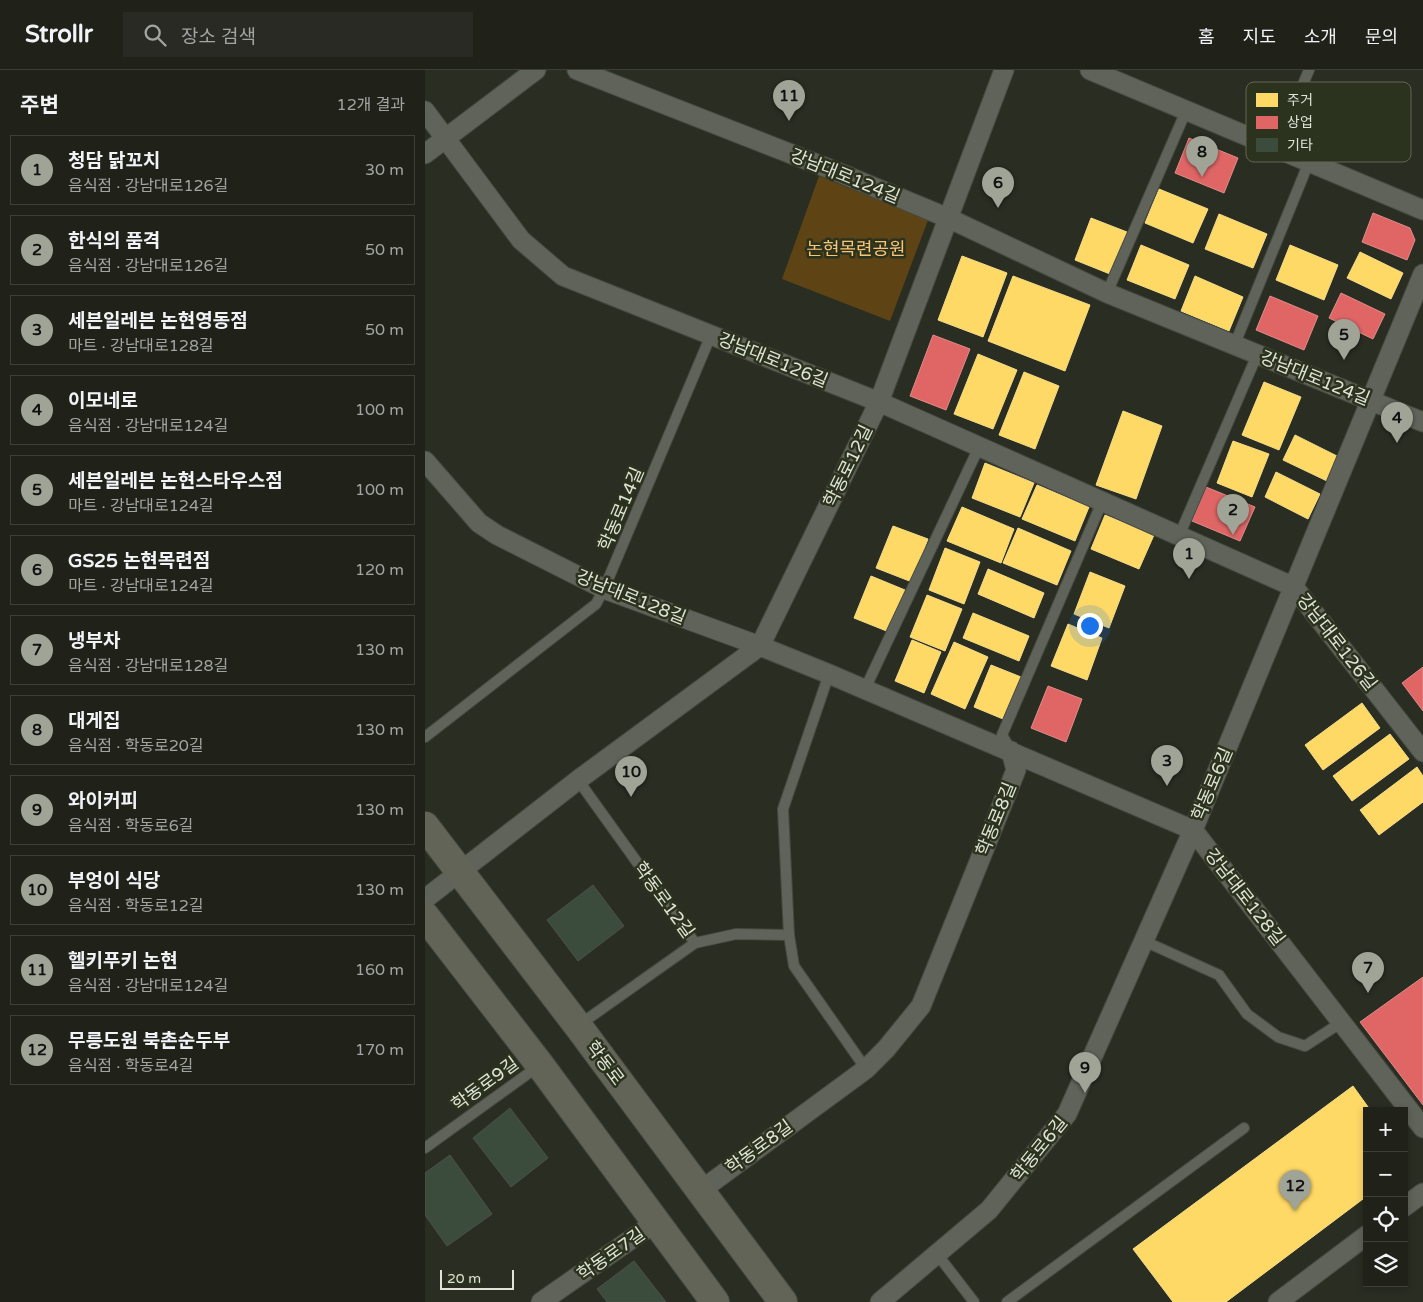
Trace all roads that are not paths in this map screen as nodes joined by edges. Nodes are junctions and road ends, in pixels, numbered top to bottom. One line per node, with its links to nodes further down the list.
1 (536, 70): 10 (street)
2 (577, 70): 14 (street, 강남대로124길)
3 (1004, 70): 14 (street, 학동로12길)
4 (1090, 70): 7 (street)
5 (1309, 70): 6 (lane)
6 (1304, 82)
7 (1186, 110): 9 (street); 16 (lane)
8 (425, 111): 10 (street, 강남대로126길)
9 (1246, 135)
10 (445, 138): 11 (street); 17 (street, 강남대로126길)
11 (425, 154)
12 (1309, 162): 13 (street); 18 (lane)
13 (1423, 210)
14 (948, 218): 16 (street, 강남대로124길); 21 (street, 학동로12길)
15 (1423, 274): 20 (street, 학동로6길)
16 (1107, 293): 18 (street, 강남대로124길)
17 (711, 336): 21 (street, 강남대로126길); 28 (lane, 학동로14길)
18 (1234, 346): 19 (street, 강남대로124길)
19 (1257, 355): 20 (street, 강남대로124길); 26 (lane)
20 (1371, 400): 22 (street, 강남대로124길); 27 (street, 학동로6길)
21 (879, 402): 23 (street, 강남대로126길); 29 (street, 학동로12길)
22 (1423, 422)
23 (979, 447): 25 (street, 강남대로126길); 31 (lane)
24 (425, 461): 28 (street, 강남대로128길)
25 (1102, 502): 26 (street, 강남대로126길); 34 (lane, 학동로8길)
26 (1179, 536): 27 (street, 강남대로126길)
27 (1294, 587): 33 (street, 강남대로126길); 37 (street, 학동로6길)
28 (604, 589): 29 (street, 강남대로128길); 32 (lane, 학동로14길)
29 (760, 646): 30 (street, 강남대로128길); 35 (street, 학동로12길)
30 (829, 674): 31 (street, 강남대로128길); 41 (lane)
31 (865, 689): 34 (street, 강남대로128길)
32 (425, 737)
33 (1422, 749)
34 (1011, 751): 37 (street, 강남대로128길); 47 (street, 학동로8길)
35 (578, 780): 38 (street, 학동로12길); 43 (lane, 학동로12길)
36 (425, 826): 38 (main road, 학동로)
37 (1193, 830): 42 (street, 학동로6길); 44 (street, 강남대로128길)
38 (459, 872): 39 (street, 학동로12길); 45 (main road, 학동로)
39 (425, 899)
40 (425, 916): 46 (main road)
41 (789, 935): 43 (lane, 학동로12길); 47 (lane)
42 (1144, 940): 44 (lane); 56 (street, 학동로6길)
43 (695, 943): 45 (lane)
44 (1342, 1022): 49 (street, 강남대로128길)
45 (578, 1026): 51 (main road, 학동로)
46 (540, 1065): 50 (lane, 학동로9길); 54 (main road)
47 (867, 1068): 51 (street, 학동로8길)
48 (1244, 1128): 62 (lane)
49 (1423, 1128)
50 (425, 1148)
51 (700, 1191): 59 (main road, 학동로)
52 (1423, 1193): 53 (street)
53 (1408, 1204)
54 (656, 1222): 57 (street, 학동로7길); 58 (main road)
55 (1363, 1238): 63 (street)
56 (937, 1254): 60 (street, 학동로6길); 61 (lane)
57 (541, 1302)
58 (715, 1302)
59 (783, 1302)
60 (880, 1302)
61 (975, 1302)
62 (1007, 1302)
63 (1278, 1302)

